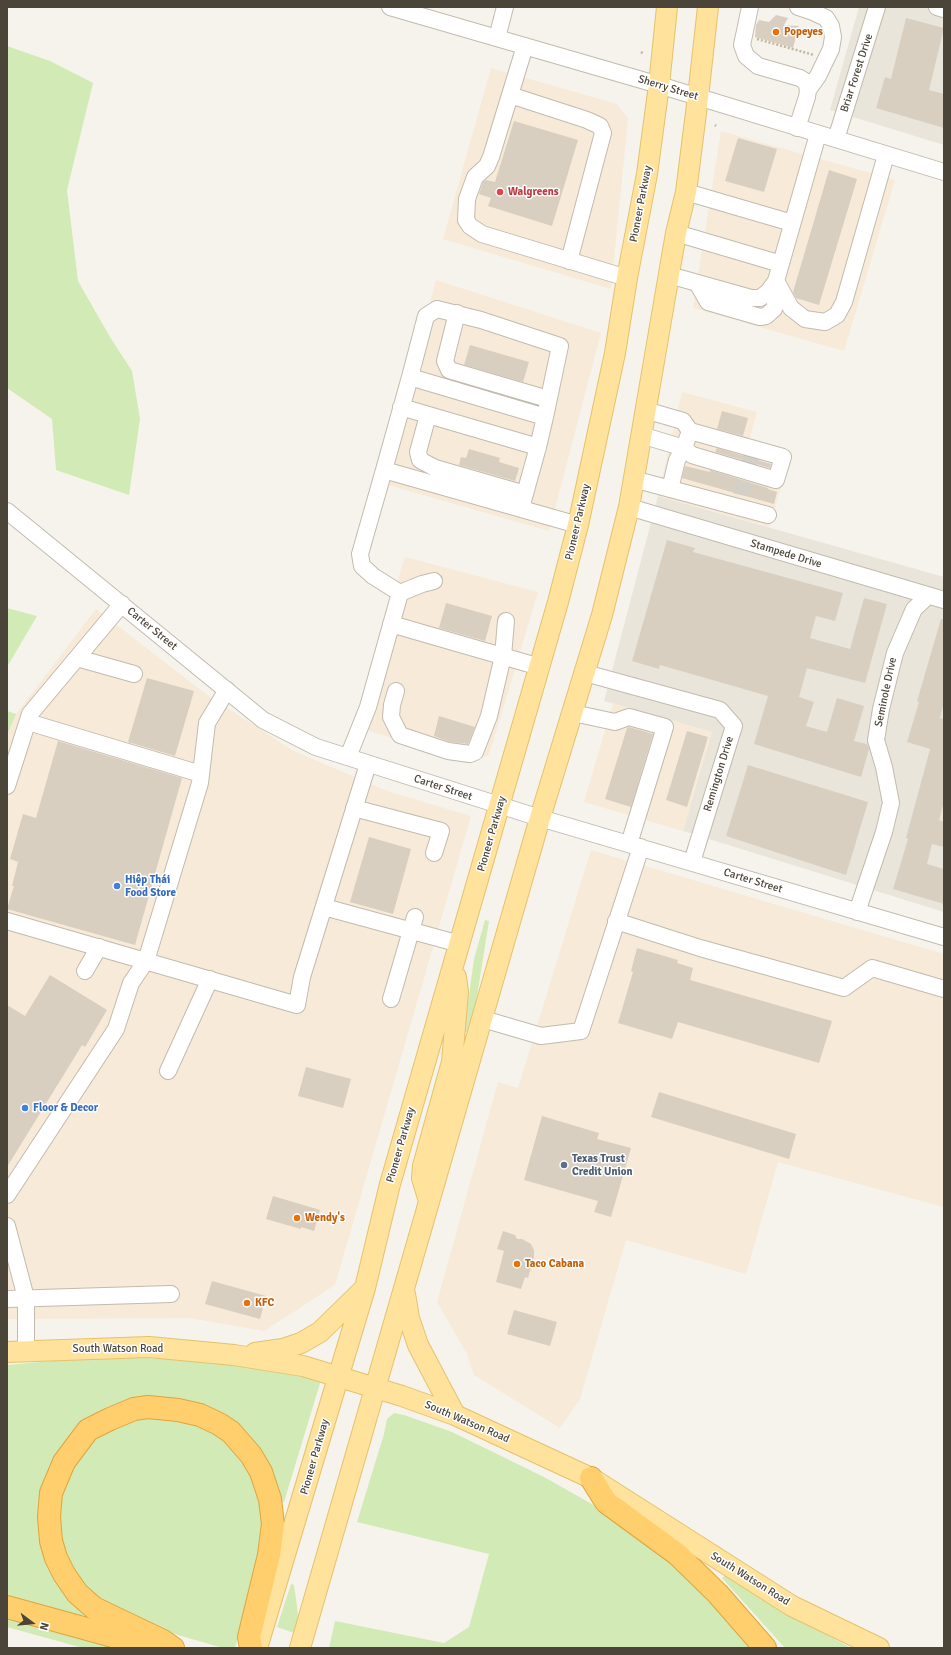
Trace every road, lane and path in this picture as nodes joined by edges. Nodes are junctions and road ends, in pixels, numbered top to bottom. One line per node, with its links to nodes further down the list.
1 (390, 7): 11 (street, Sherry Street)
2 (505, 7): 11 (street)
3 (667, 7): 14 (main road, Pioneer Parkway)
4 (708, 7): 17 (main road)
5 (750, 7): 15 (street)
6 (798, 7): 15 (street)
7 (878, 7): 20 (street, Briar Forest Drive)
8 (937, 7): 9 (street)
9 (944, 9)
10 (751, 37): 13 (path)
11 (497, 38): 12 (street, Sherry Street)
12 (525, 46): 14 (street, Sherry Street); 16 (street)
13 (815, 56)
14 (659, 86): 17 (street, Sherry Street); 29 (main road, Pioneer Parkway)
15 (808, 90): 18 (street)
16 (510, 95): 26 (street); 26 (street)
17 (698, 98): 18 (street, Sherry Street); 23 (main road)
18 (797, 128): 19 (street, Sherry Street)
19 (818, 134): 20 (street, Sherry Street); 24 (street)
20 (836, 139): 21 (street, Sherry Street)
21 (886, 155): 22 (street, Sherry Street); 30 (street)
22 (944, 172)
23 (686, 192): 24 (street); 25 (main road)
24 (792, 223): 27 (street)
25 (676, 233): 27 (street); 28 (main road)
26 (569, 261): 29 (street)
27 (781, 264): 30 (street)
28 (669, 275): 30 (street); 35 (main road)
29 (627, 278): 52 (main road, Pioneer Parkway)
30 (776, 280)
31 (457, 313): 32 (street); 33 (street); 33 (street)
32 (410, 377): 34 (street); 37 (street)
33 (548, 399): 37 (street)
34 (400, 408): 36 (street); 44 (street)
35 (645, 410): 38 (street); 39 (main road)
36 (428, 415): 41 (street); 48 (street)
37 (545, 416): 41 (street)
38 (690, 431): 40 (street); 42 (street)
39 (641, 435): 42 (street); 46 (main road)
40 (714, 437): 43 (street); 45 (street)
41 (538, 447): 48 (street)
42 (684, 448): 43 (street); 47 (street)
43 (708, 460): 45 (street)
44 (384, 470): 48 (street); 54 (street)
45 (747, 474): 47 (street); 51 (street)
46 (633, 479): 47 (street); 49 (main road)
47 (670, 489)
48 (523, 501): 52 (street)
49 (629, 506): 55 (street, Stampede Drive); 63 (main road)
50 (7, 511): 57 (street, Carter Street)
51 (768, 516)
52 (578, 525): 62 (main road, Pioneer Parkway)
53 (434, 581): 54 (street)
54 (400, 593): 59 (street)
55 (928, 596): 56 (street, Stampede Drive); 80 (street, Seminole Drive)
56 (944, 600)
57 (122, 604): 61 (street); 65 (street, Carter Street)
58 (506, 621): 60 (street)
59 (391, 624): 60 (street); 69 (street)
60 (503, 656): 62 (street); 66 (street)
61 (77, 658): 64 (street); 68 (street)
62 (540, 666): 73 (main road, Pioneer Parkway)
63 (585, 672): 67 (main road); 78 (street, Remington Drive)
64 (134, 674)
65 (227, 690): 69 (street, Carter Street); 71 (street)
66 (396, 691)
67 (573, 713): 75 (main road); 76 (street)
68 (28, 722): 71 (street); 72 (street)
69 (348, 757): 70 (street, Carter Street)
70 (368, 764): 73 (street, Carter Street); 74 (street)
71 (201, 774): 87 (street)
72 (7, 786)
73 (500, 806): 75 (street, Carter Street); 85 (main road, Pioneer Parkway)
74 (354, 808): 77 (street); 79 (street)
75 (540, 818): 76 (street, Carter Street); 93 (main road)
76 (635, 846): 78 (street, Carter Street); 82 (street)
77 (434, 853)
78 (692, 862): 80 (street, Carter Street)
79 (324, 906): 83 (street); 90 (street)
80 (857, 912): 84 (street, Carter Street)
81 (7, 921): 86 (street)
82 (616, 921): 91 (street); 93 (street)
83 (413, 924): 85 (street); 92 (street)
84 (944, 936)
85 (460, 944): 88 (main road, Pioneer Parkway)
86 (100, 947): 87 (street); 89 (street)
87 (146, 961): 90 (street); 95 (street)
88 (453, 970): 96 (main road); 98 (main road, Pioneer Parkway)
89 (85, 971)
90 (210, 979): 94 (street)
91 (944, 989)
92 (391, 999)
93 (483, 1019): 96 (main road)
94 (168, 1070)
95 (7, 1195)
96 (429, 1201): 99 (main road)
97 (7, 1226): 101 (street)
98 (365, 1288): 104 (main road); 105 (main road, Pioneer Parkway)
99 (404, 1290): 106 (main road); 107 (main road)
100 (171, 1294): 101 (street)
101 (26, 1298): 102 (street); 103 (street)
102 (7, 1299)
103 (17, 1351): 104 (main road, South Watson Road)
104 (234, 1355): 105 (main road, South Watson Road)
105 (339, 1376): 106 (main road, South Watson Road); 110 (main road, Pioneer Parkway)
106 (376, 1387): 107 (main road, South Watson Road); 113 (main road)
107 (455, 1415): 108 (main road, South Watson Road)
108 (590, 1478): 114 (highway); 115 (main road, South Watson Road)
109 (7, 1607): 111 (highway)
110 (256, 1643): 112 (highway)
111 (158, 1648)
112 (173, 1648)
113 (300, 1648)
114 (765, 1648)
115 (880, 1648)

